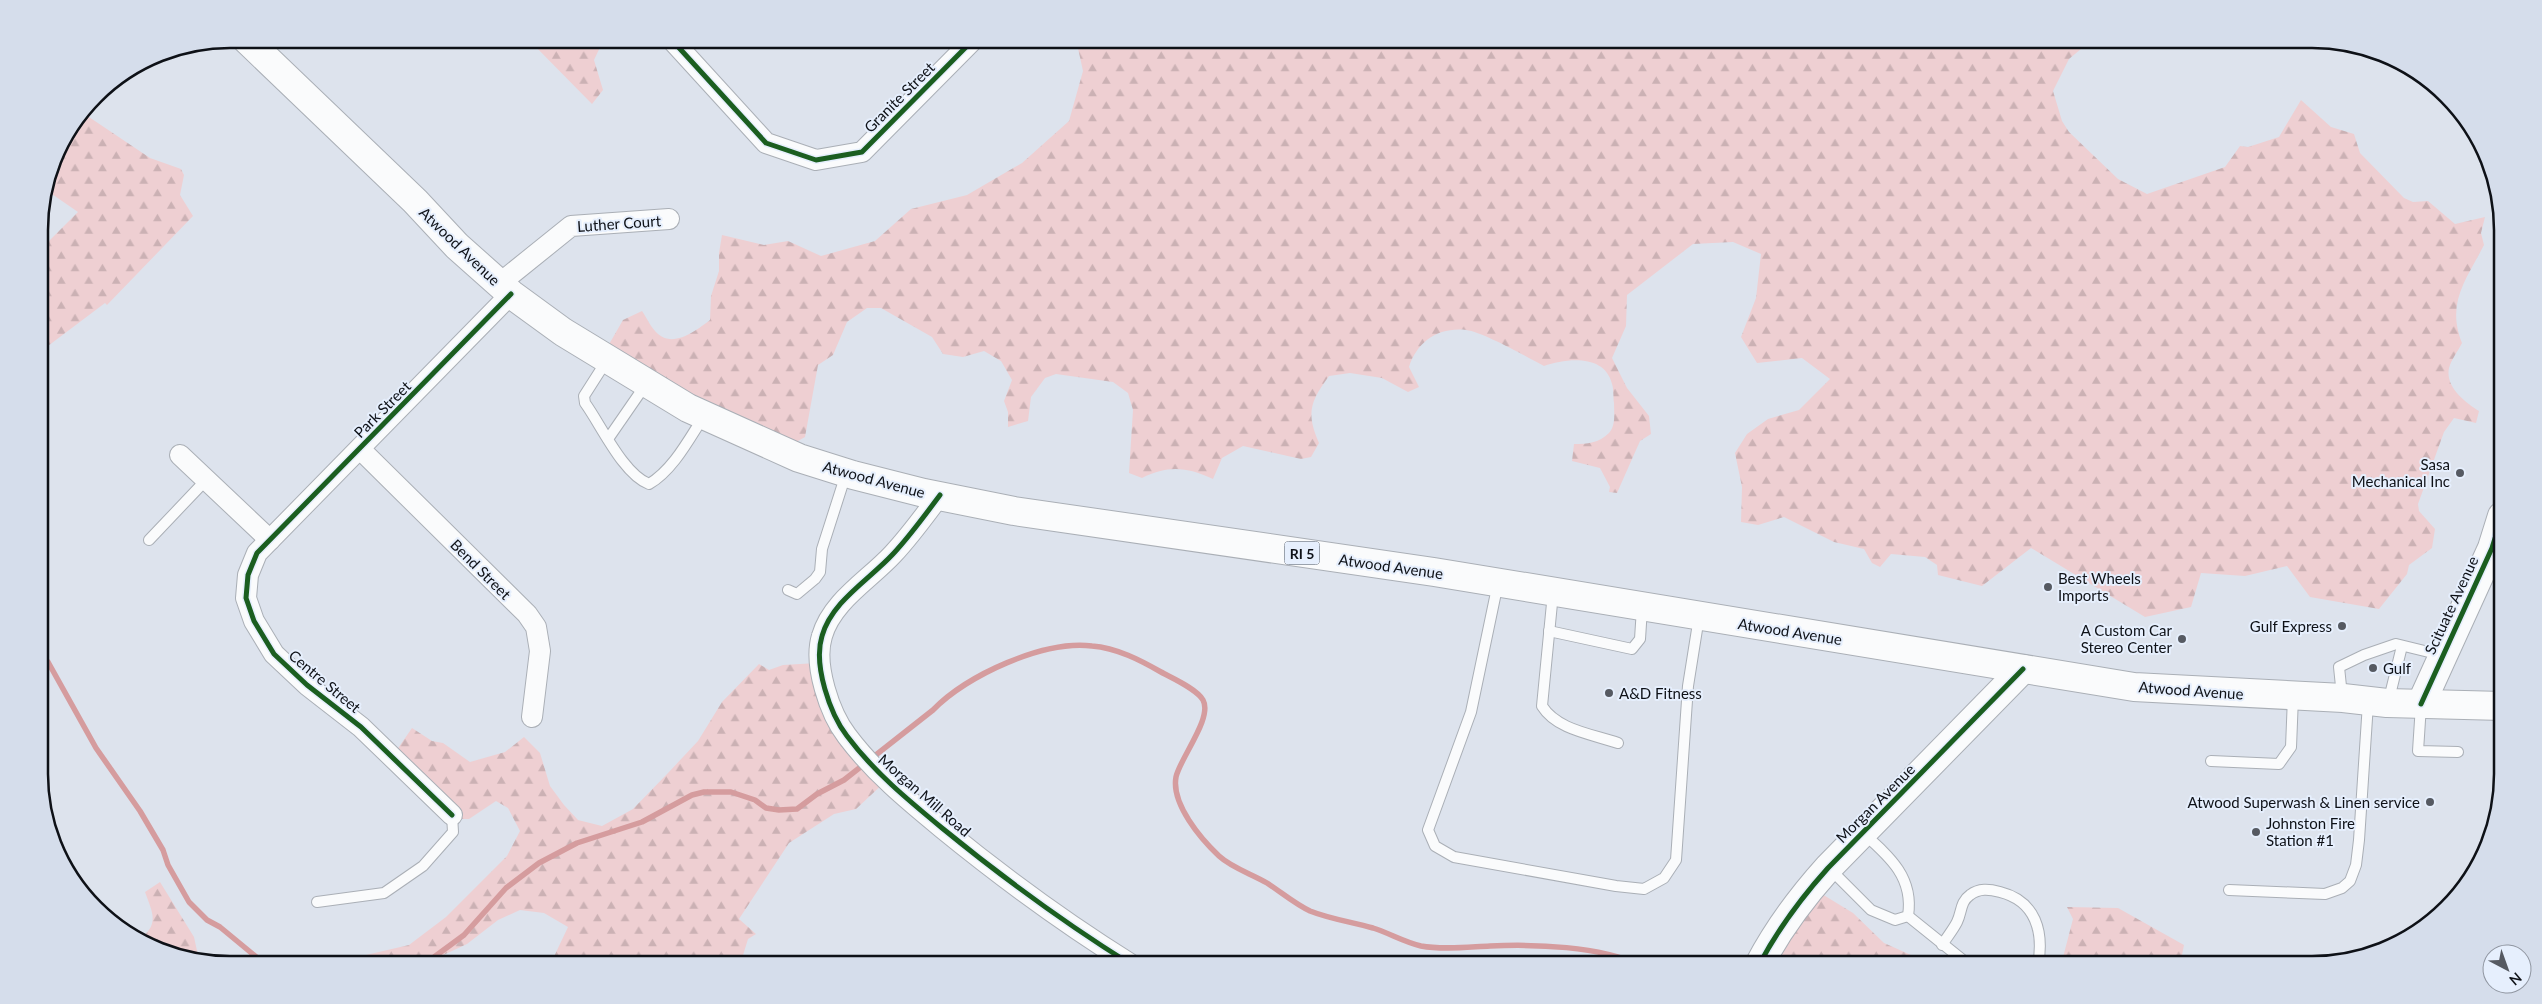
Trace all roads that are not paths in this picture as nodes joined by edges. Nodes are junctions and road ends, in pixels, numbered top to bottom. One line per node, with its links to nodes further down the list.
1 (255, 48): 5 (main road, Atwood Avenue / RI 5)
2 (679, 48): 3 (street, Granite Street)
3 (965, 48)
4 (669, 219): 5 (street, Luther Court)
5 (505, 289): 6 (main road, Atwood Avenue / RI 5); 10 (street, Park Street)
6 (607, 359): 7 (main road, Atwood Avenue / RI 5); 9 (lane)
7 (647, 383): 8 (main road, Atwood Avenue / RI 5); 9 (lane)
8 (705, 415): 9 (lane); 12 (main road, Atwood Avenue / RI 5)
9 (608, 439)
10 (360, 450): 17 (street, Park Street); 31 (street, Bend Street)
11 (180, 455): 13 (street)
12 (846, 473): 14 (main road, Atwood Avenue / RI 5); 19 (lane)
13 (206, 480): 16 (lane); 17 (street)
14 (940, 496): 18 (main road, Atwood Avenue / RI 5); 42 (street, Morgan Mill Road)
15 (2494, 536): 25 (main road, Scituate Avenue)
16 (149, 540)
17 (270, 540): 35 (street, Centre Street)
18 (1498, 583): 20 (main road, Atwood Avenue / RI 5); 22 (lane)
19 (788, 590)
20 (1553, 592): 21 (main road, Atwood Avenue / RI 5); 23 (lane)
21 (1642, 607): 22 (main road, Atwood Avenue / RI 5); 23 (lane)
22 (1699, 616): 26 (main road, Atwood Avenue / RI 5)
23 (1549, 631): 32 (lane)
24 (2402, 646): 25 (lane); 28 (lane); 28 (lane)
25 (2441, 655): 29 (main road, Scituate Avenue)
26 (2023, 669): 27 (main road, Atwood Avenue / RI 5); 36 (main road, Morgan Avenue)
27 (2292, 697): 28 (main road, Atwood Avenue / RI 5); 34 (lane)
28 (2366, 701): 29 (main road, Atwood Avenue / RI 5); 38 (lane)
29 (2421, 704): 30 (main road, Atwood Avenue / RI 5); 33 (lane)
30 (2494, 711)
31 (532, 717)
32 (1618, 743)
33 (2458, 752)
34 (2211, 761)
35 (452, 815): 39 (lane)
36 (1864, 834): 37 (main road, Morgan Avenue); 40 (lane)
37 (1828, 868): 40 (lane); 43 (main road, Morgan Avenue)
38 (2229, 890)
39 (317, 902)
40 (1908, 916): 41 (lane)
41 (1942, 945): 44 (lane); 45 (lane)
42 (1117, 956)
43 (1764, 956)
44 (1957, 956)
45 (2040, 956)

